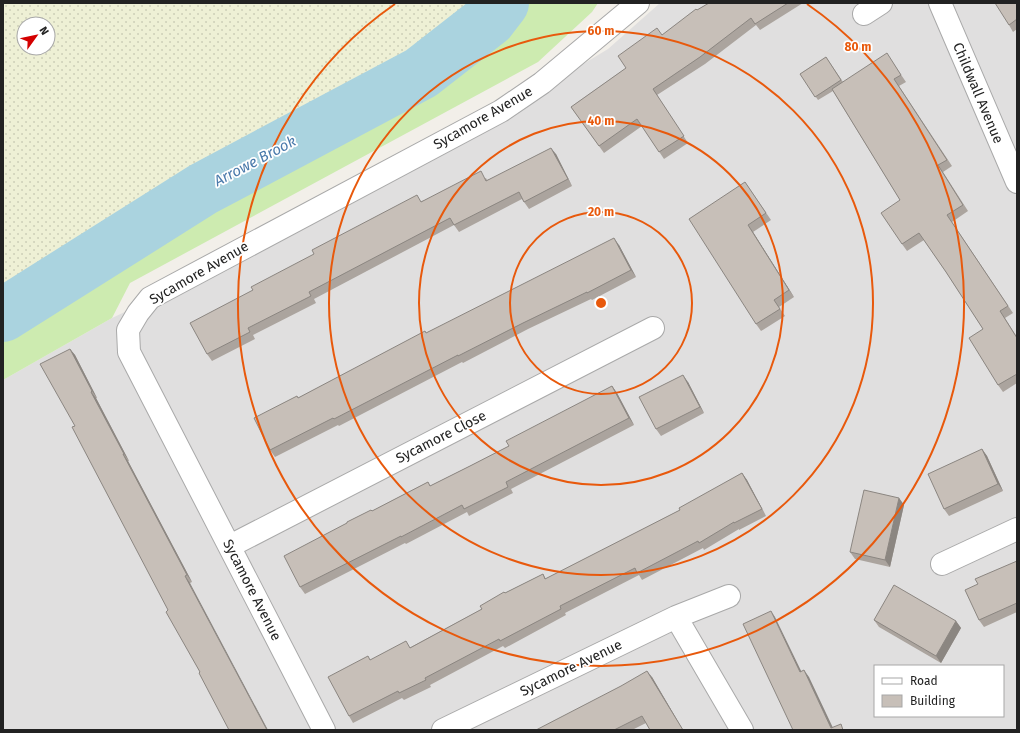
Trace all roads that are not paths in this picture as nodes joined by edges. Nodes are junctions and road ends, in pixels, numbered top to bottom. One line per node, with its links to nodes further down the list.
1 (638, 3): 6 (street, Sycamore Avenue)
2 (940, 3): 3 (street, Childwall Avenue)
3 (1017, 182)
4 (653, 328): 6 (street, Sycamore Close)
5 (1017, 529): 7 (street)
6 (230, 546): 10 (street, Sycamore Avenue)
7 (942, 564)
8 (730, 596): 9 (street, Sycamore Avenue)
9 (676, 617): 11 (street, Sycamore Avenue); 12 (street)
10 (324, 730)
11 (443, 730)
12 (742, 730)

